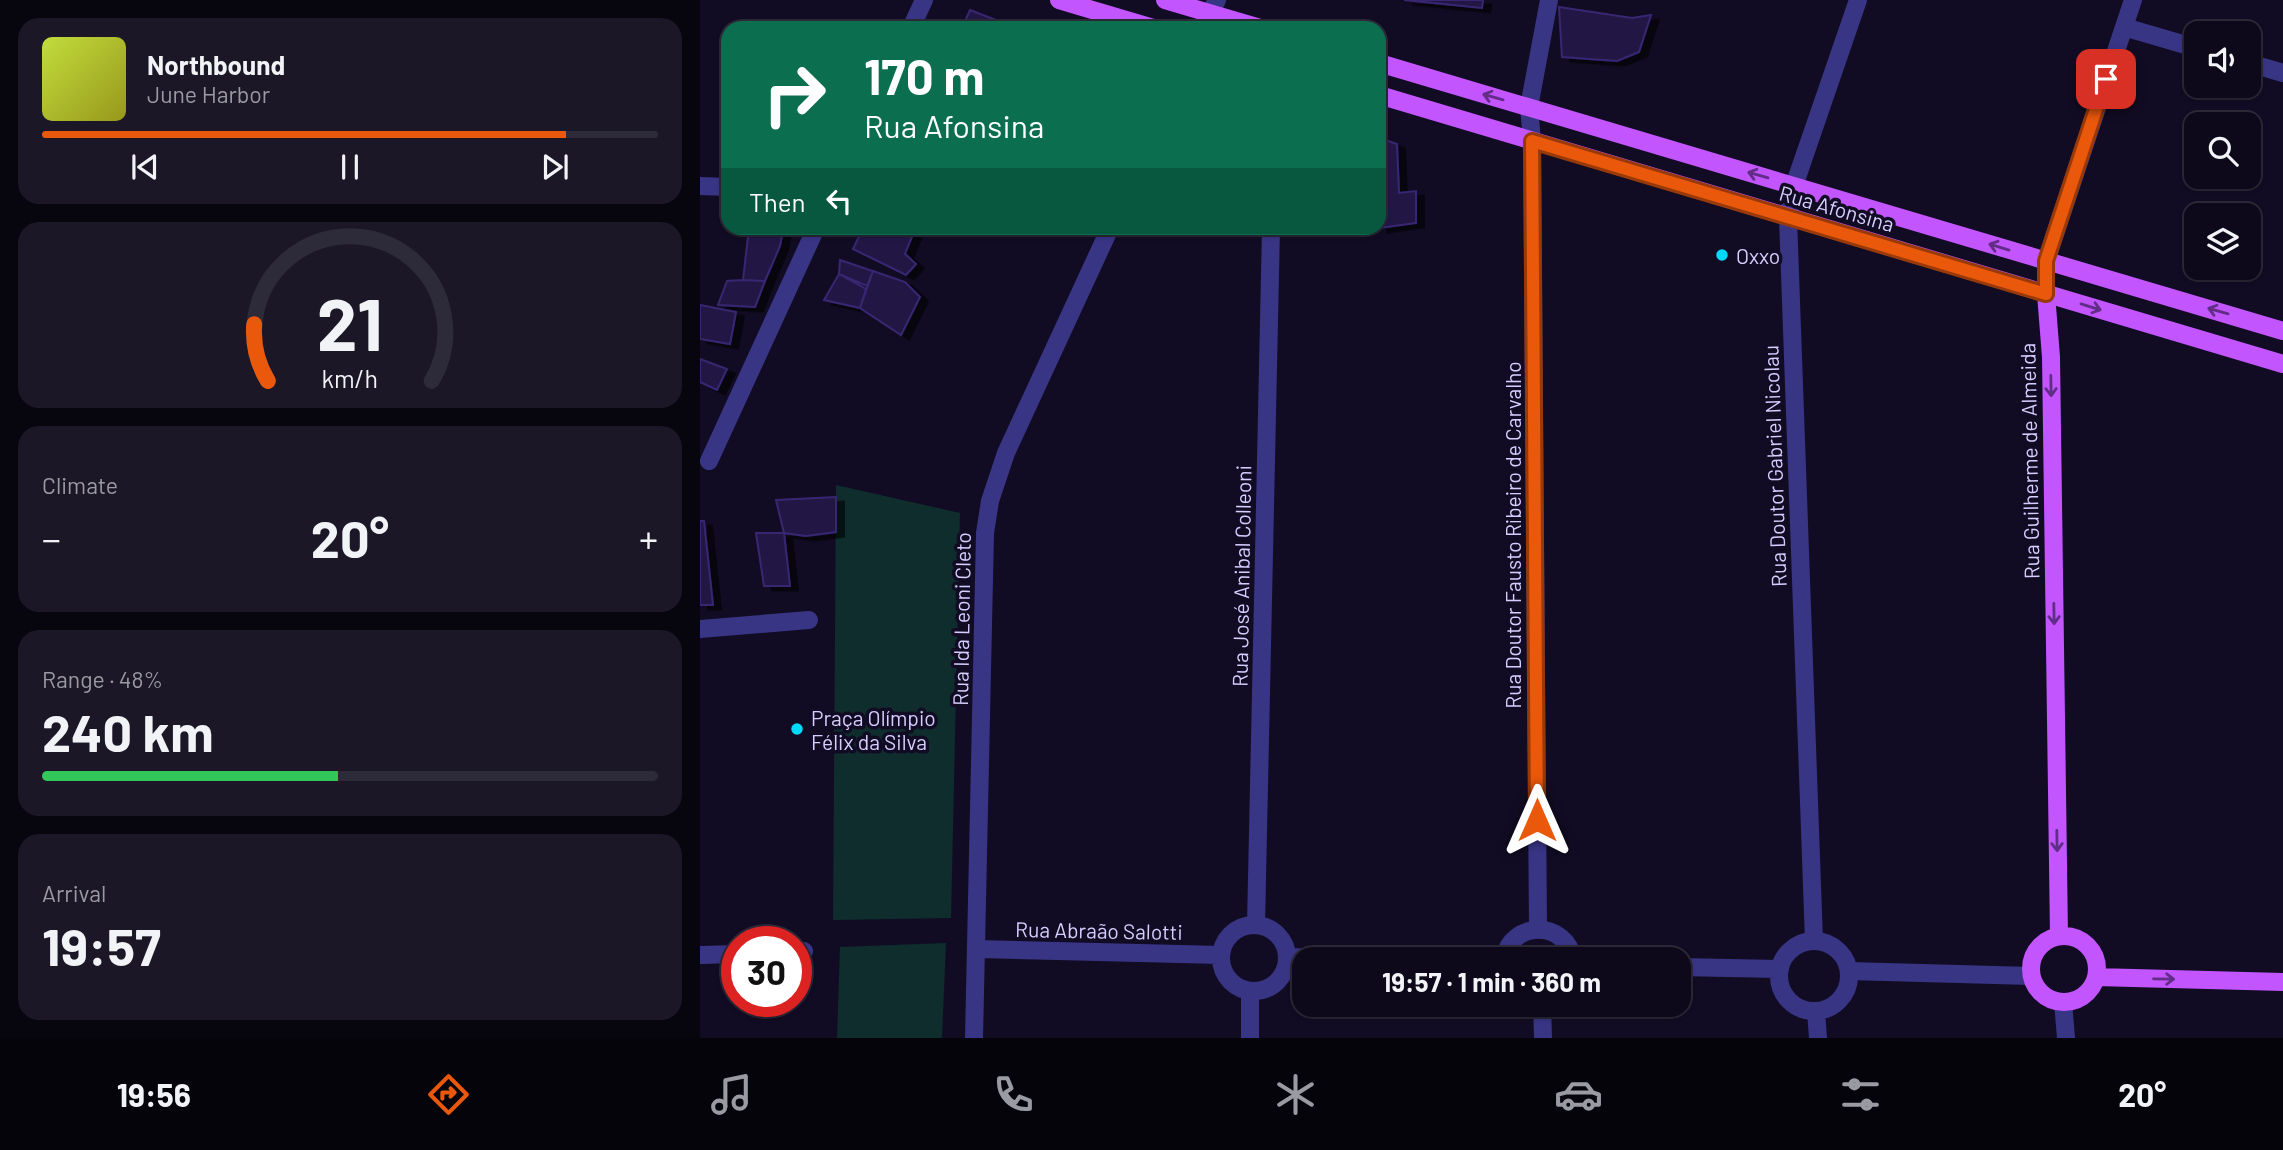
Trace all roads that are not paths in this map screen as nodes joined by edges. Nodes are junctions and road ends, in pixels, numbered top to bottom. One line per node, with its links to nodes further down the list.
1 (924, 0): 8 (street)
2 (1059, 0): 9 (main road)
3 (1165, 0): 7 (main road)
4 (1549, 0): 17 (street, Rua Doutor Fausto Ribeiro de Carvalho)
5 (1858, 0): 20 (street, Rua Doutor Gabriel Nicolau)
6 (2133, 0): 11 (street, Rua Guilherme de Almeida)
7 (1209, 14): 10 (main road)
8 (914, 21)
9 (1130, 21)
10 (1234, 21)
11 (2124, 27): 12 (street); 26 (street, Rua Guilherme de Almeida)
12 (2184, 44)
13 (1386, 65): 17 (main road, Rua Afonsina, one-way to 13)
14 (2261, 67): 15 (street)
15 (2283, 74)
16 (1386, 97): 18 (main road, Rua Afonsina)
17 (1529, 107): 18 (street, Rua Doutor Fausto Ribeiro de Carvalho); 20 (main road, Rua Afonsina, one-way to 17)
18 (1532, 141): 22 (main road, Rua Afonsina); 34 (street, Rua Doutor Fausto Ribeiro de Carvalho)
19 (700, 186): 21 (street)
20 (1794, 186): 22 (street, Rua Doutor Gabriel Nicolau); 26 (main road, Rua Afonsina, one-way to 20)
21 (721, 187)
22 (1788, 218): 27 (main road, Rua Afonsina); 36 (street, Rua Doutor Gabriel Nicolau)
23 (813, 235): 30 (street)
24 (1107, 235): 39 (street, Rua Ida Leoni Cleto)
25 (1270, 235): 33 (street, Rua José Anibal Colleoni)
26 (2046, 261): 27 (street, Rua Guilherme de Almeida); 28 (main road, Rua Afonsina, one-way to 26)
27 (2046, 294): 29 (main road, Rua Afonsina, one-way to 29); 35 (main road, Rua Guilherme de Almeida, one-way to 35)
28 (2283, 331)
29 (2283, 364)
30 (709, 461)
31 (809, 620): 32 (street)
32 (700, 629)
33 (1256, 925): 41 (street); 43 (street)
34 (1538, 929): 37 (street); 38 (street)
35 (2059, 936): 48 (main road); 49 (main road)
36 (1814, 941): 46 (street); 47 (street)
37 (1508, 947)
38 (1568, 947)
39 (977, 949): 41 (street, Rua Abraão Salotti); 55 (street, Rua Ida Leoni Cleto)
40 (721, 955): 42 (street)
41 (1221, 955): 51 (street)
42 (700, 956)
43 (1287, 957): 44 (street); 51 (street)
44 (1292, 957)
45 (1691, 967): 46 (street)
46 (1780, 970): 53 (street)
47 (1849, 971): 48 (street); 53 (street)
48 (2031, 976): 52 (main road)
49 (2096, 977): 50 (main road, one-way to 50); 52 (main road)
50 (2283, 982)
51 (1250, 991): 56 (street)
52 (2063, 1002): 59 (street)
53 (1816, 1011): 58 (street)
54 (1542, 1017): 57 (street)
55 (974, 1038)
56 (1250, 1038)
57 (1543, 1038)
58 (1818, 1038)
59 (2066, 1038)

